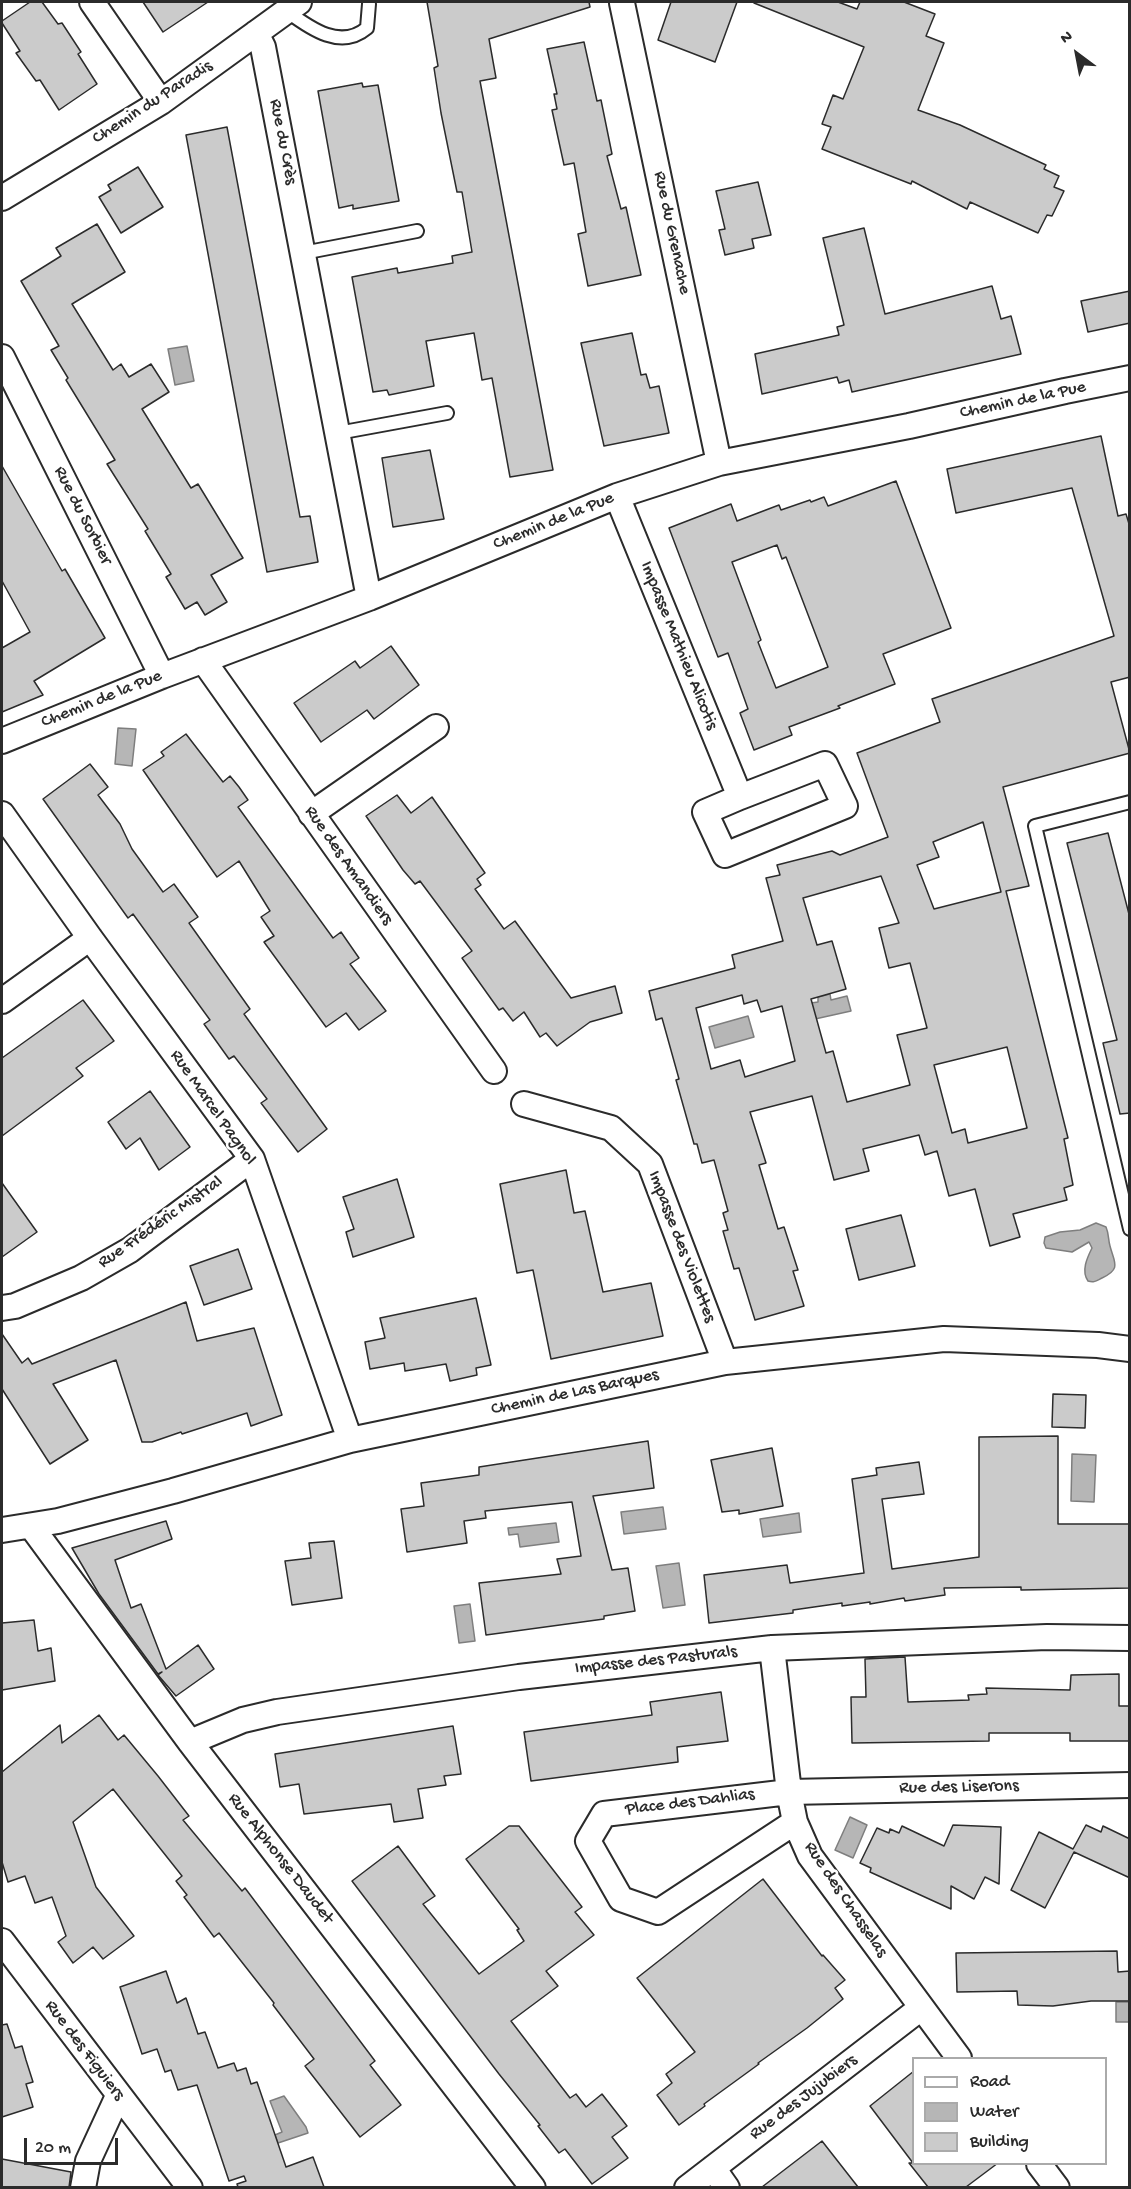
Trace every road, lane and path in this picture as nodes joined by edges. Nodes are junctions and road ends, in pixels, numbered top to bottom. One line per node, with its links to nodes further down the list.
1 (92, 2): 6 (street)
2 (622, 3): 14 (street, Rue du Grenache)
3 (369, 4): 4 (lane)
4 (293, 7): 5 (street, Chemin du Paradis)
5 (256, 33): 6 (street, Chemin du Paradis); 9 (street, Rue du Crès)
6 (160, 102): 7 (street, Chemin du Paradis)
7 (2, 198)
8 (417, 231): 9 (lane)
9 (303, 253): 13 (street, Rue du Crès)
10 (2, 357): 18 (street, Rue du Sorbier)
11 (1130, 378): 14 (street, Chemin de la Pue)
12 (447, 413): 13 (lane)
13 (338, 434): 16 (street, Rue du Crès)
14 (719, 463): 15 (street, Chemin de la Pue)
15 (617, 496): 16 (street, Chemin de la Pue); 21 (street, Impasse Mathieu Alicotis)
16 (369, 598): 17 (street, Chemin de la Pue)
17 (203, 660): 18 (street, Chemin de la Pue); 24 (street, Rue des Amandiers)
18 (162, 676): 20 (street, Chemin de la Pue)
19 (436, 728): 24 (street)
20 (2, 741)
21 (740, 797): 21 (street)
22 (1130, 801): 30 (lane)
23 (2, 814): 25 (street, Rue Marcel Pagnol)
24 (311, 814): 27 (street, Rue des Amandiers)
25 (90, 938): 26 (street); 29 (street, Rue Marcel Pagnol)
26 (2, 1001)
27 (494, 1071)
28 (524, 1104): 33 (street, Impasse des Violettes)
29 (252, 1160): 31 (street, Rue Frédéric Mistral); 34 (street, Rue Marcel Pagnol)
30 (1130, 1229)
31 (2, 1308)
32 (1130, 1349): 33 (street, Chemin de Las Barques)
33 (725, 1362): 34 (street, Chemin de Las Barques)
34 (350, 1440): 35 (street, Chemin de Las Barques)
35 (31, 1526): 36 (street, Chemin de Las Barques); 39 (street, Rue Alphonse Daudet)
36 (2, 1530)
37 (1130, 1638): 38 (street, Impasse des Pasturals)
38 (772, 1648): 39 (street, Impasse des Pasturals); 41 (street, Rue des Chasselas)
39 (190, 1742): 51 (street, Rue Alphonse Daudet)
40 (1130, 1785): 41 (street, Rue des Liserons)
41 (789, 1792): 42 (street, Rue des Chasselas); 42 (street, Place des Dahlias)
42 (795, 1822): 44 (street, Rue des Chasselas)
43 (2, 1941): 46 (street, Rue des Figuiers)
44 (921, 2008): 45 (street, Rue des Chasselas); 48 (street, Rue des Jujubiers)
45 (958, 2057)
46 (118, 2096): 49 (street); 50 (street, Rue des Figuiers)
47 (1040, 2165): 54 (street)
48 (712, 2168): 52 (street, Rue des Jujubiers); 53 (street)
49 (83, 2187)
50 (190, 2187)
51 (533, 2187)
52 (687, 2187)
53 (727, 2187)
54 (1057, 2187)

